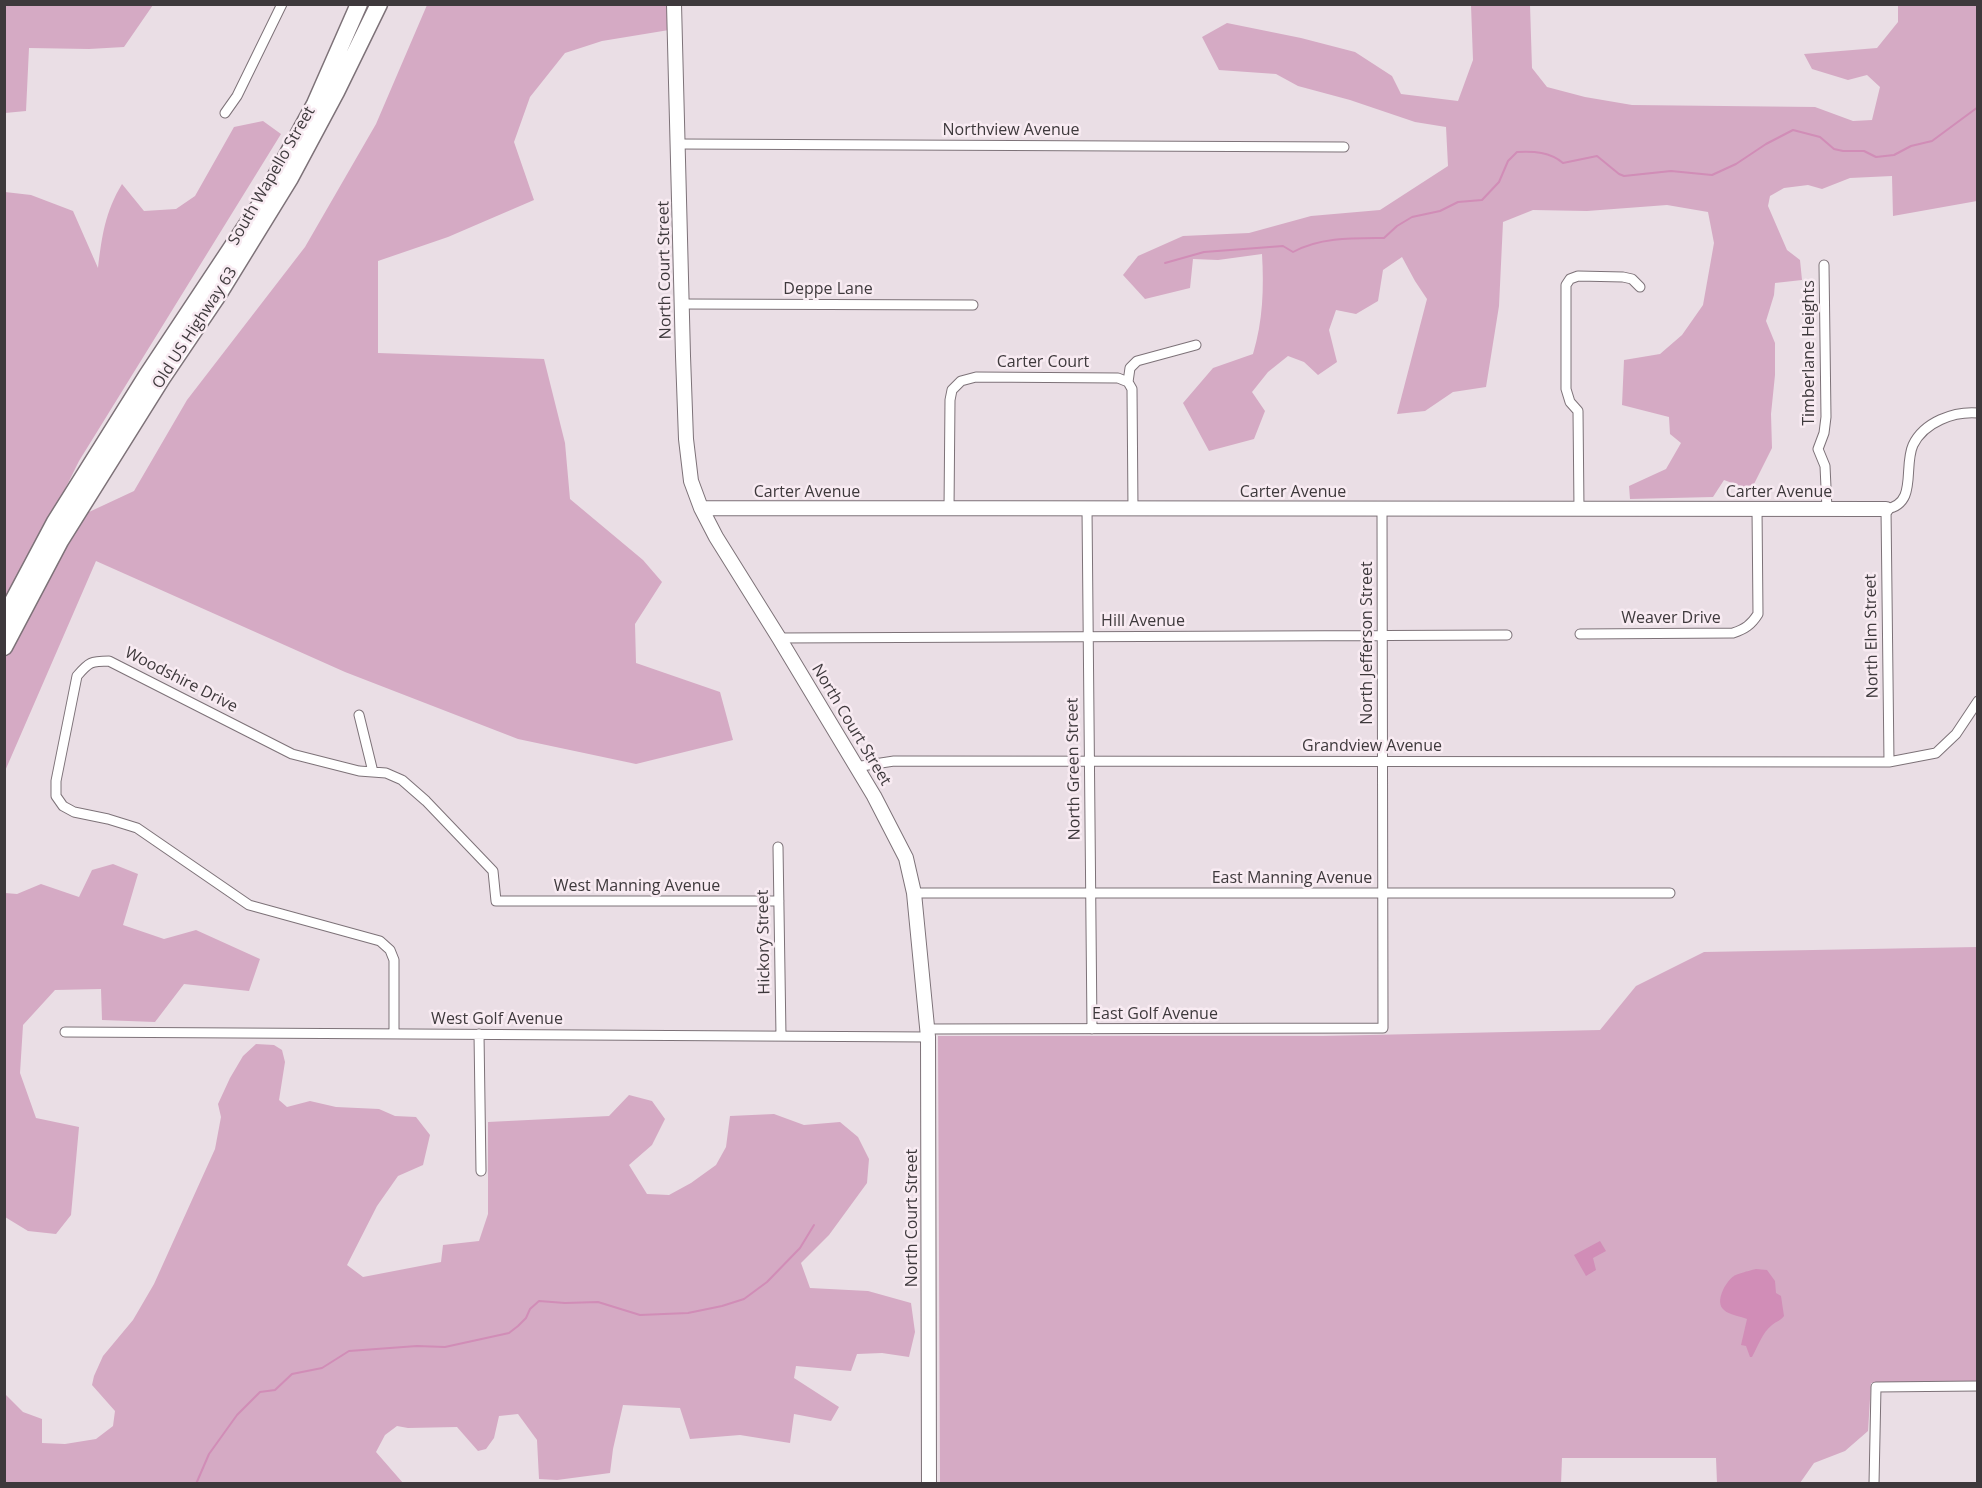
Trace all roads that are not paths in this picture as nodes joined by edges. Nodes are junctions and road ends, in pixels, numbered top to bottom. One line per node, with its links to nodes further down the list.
1 (282, 4): 5 (street)
2 (359, 4): 24 (highway, South Wapello Street)
3 (379, 4): 30 (highway, Old US Highway 63)
4 (674, 4): 6 (main road, North Court Street)
5 (225, 113)
6 (679, 144): 7 (street, Northview Avenue); 10 (main road, North Court Street)
7 (1344, 147)
8 (1824, 265): 22 (street, Timberlane Heights)
9 (1640, 286): 20 (street)
10 (682, 304): 11 (street, Deppe Lane); 15 (main road, North Court Street)
11 (973, 304)
12 (1196, 345): 13 (street)
13 (1128, 382): 16 (street, Carter Court); 18 (street)
14 (1977, 413): 23 (street)
15 (700, 508): 16 (main road, Carter Avenue); 29 (main road, North Court Street)
16 (949, 509): 17 (main road, Carter Avenue)
17 (1087, 509): 18 (main road, Carter Avenue); 28 (street, North Green Street)
18 (1133, 509): 19 (main road, Carter Avenue)
19 (1382, 509): 20 (main road, Carter Avenue); 26 (street, North Jefferson Street)
20 (1579, 509): 21 (main road, Carter Avenue)
21 (1757, 509): 22 (main road, Carter Avenue); 25 (street, Weaver Drive)
22 (1827, 509): 23 (main road, Carter Avenue)
23 (1886, 509): 35 (street, North Elm Street)
24 (4, 618)
25 (1580, 634)
26 (1382, 635): 27 (street, Hill Avenue); 28 (street, Hill Avenue); 34 (street, North Jefferson Street)
27 (1507, 635)
28 (1088, 636): 29 (street, Hill Avenue); 33 (street, North Green Street)
29 (779, 638): 36 (main road, North Court Street)
30 (4, 647)
31 (1977, 702): 35 (street, Grandview Avenue)
32 (359, 715): 37 (street)
33 (1089, 761): 34 (street, Grandview Avenue); 36 (street, Grandview Avenue); 40 (street, North Green Street)
34 (1383, 762): 35 (street, Grandview Avenue); 41 (street, North Jefferson Street)
35 (1889, 762)
36 (855, 767): 39 (main road, North Court Street)
37 (373, 772): 43 (street, Woodshire Drive); 49 (street, Woodshire Drive)
38 (778, 848): 44 (street, Hickory Street)
39 (914, 893): 40 (street, East Manning Avenue); 48 (main road, North Court Street)
40 (1090, 893): 41 (street, East Manning Avenue); 46 (street, North Green Street)
41 (1383, 893): 42 (street, East Manning Avenue); 45 (street, North Jefferson Street)
42 (1670, 893)
43 (496, 901): 44 (street, West Manning Avenue)
44 (779, 901): 51 (street, Hickory Street)
45 (1383, 1028): 46 (street, East Golf Avenue)
46 (1092, 1029): 48 (street, East Golf Avenue)
47 (65, 1032): 49 (street, West Golf Avenue)
48 (928, 1033): 51 (street, West Golf Avenue); 54 (main road, North Court Street)
49 (394, 1034): 50 (street, West Golf Avenue)
50 (479, 1034): 51 (street, West Golf Avenue); 52 (street)
51 (781, 1036)
52 (481, 1171)
53 (1977, 1386): 55 (street)
54 (929, 1484)
55 (1874, 1484)

